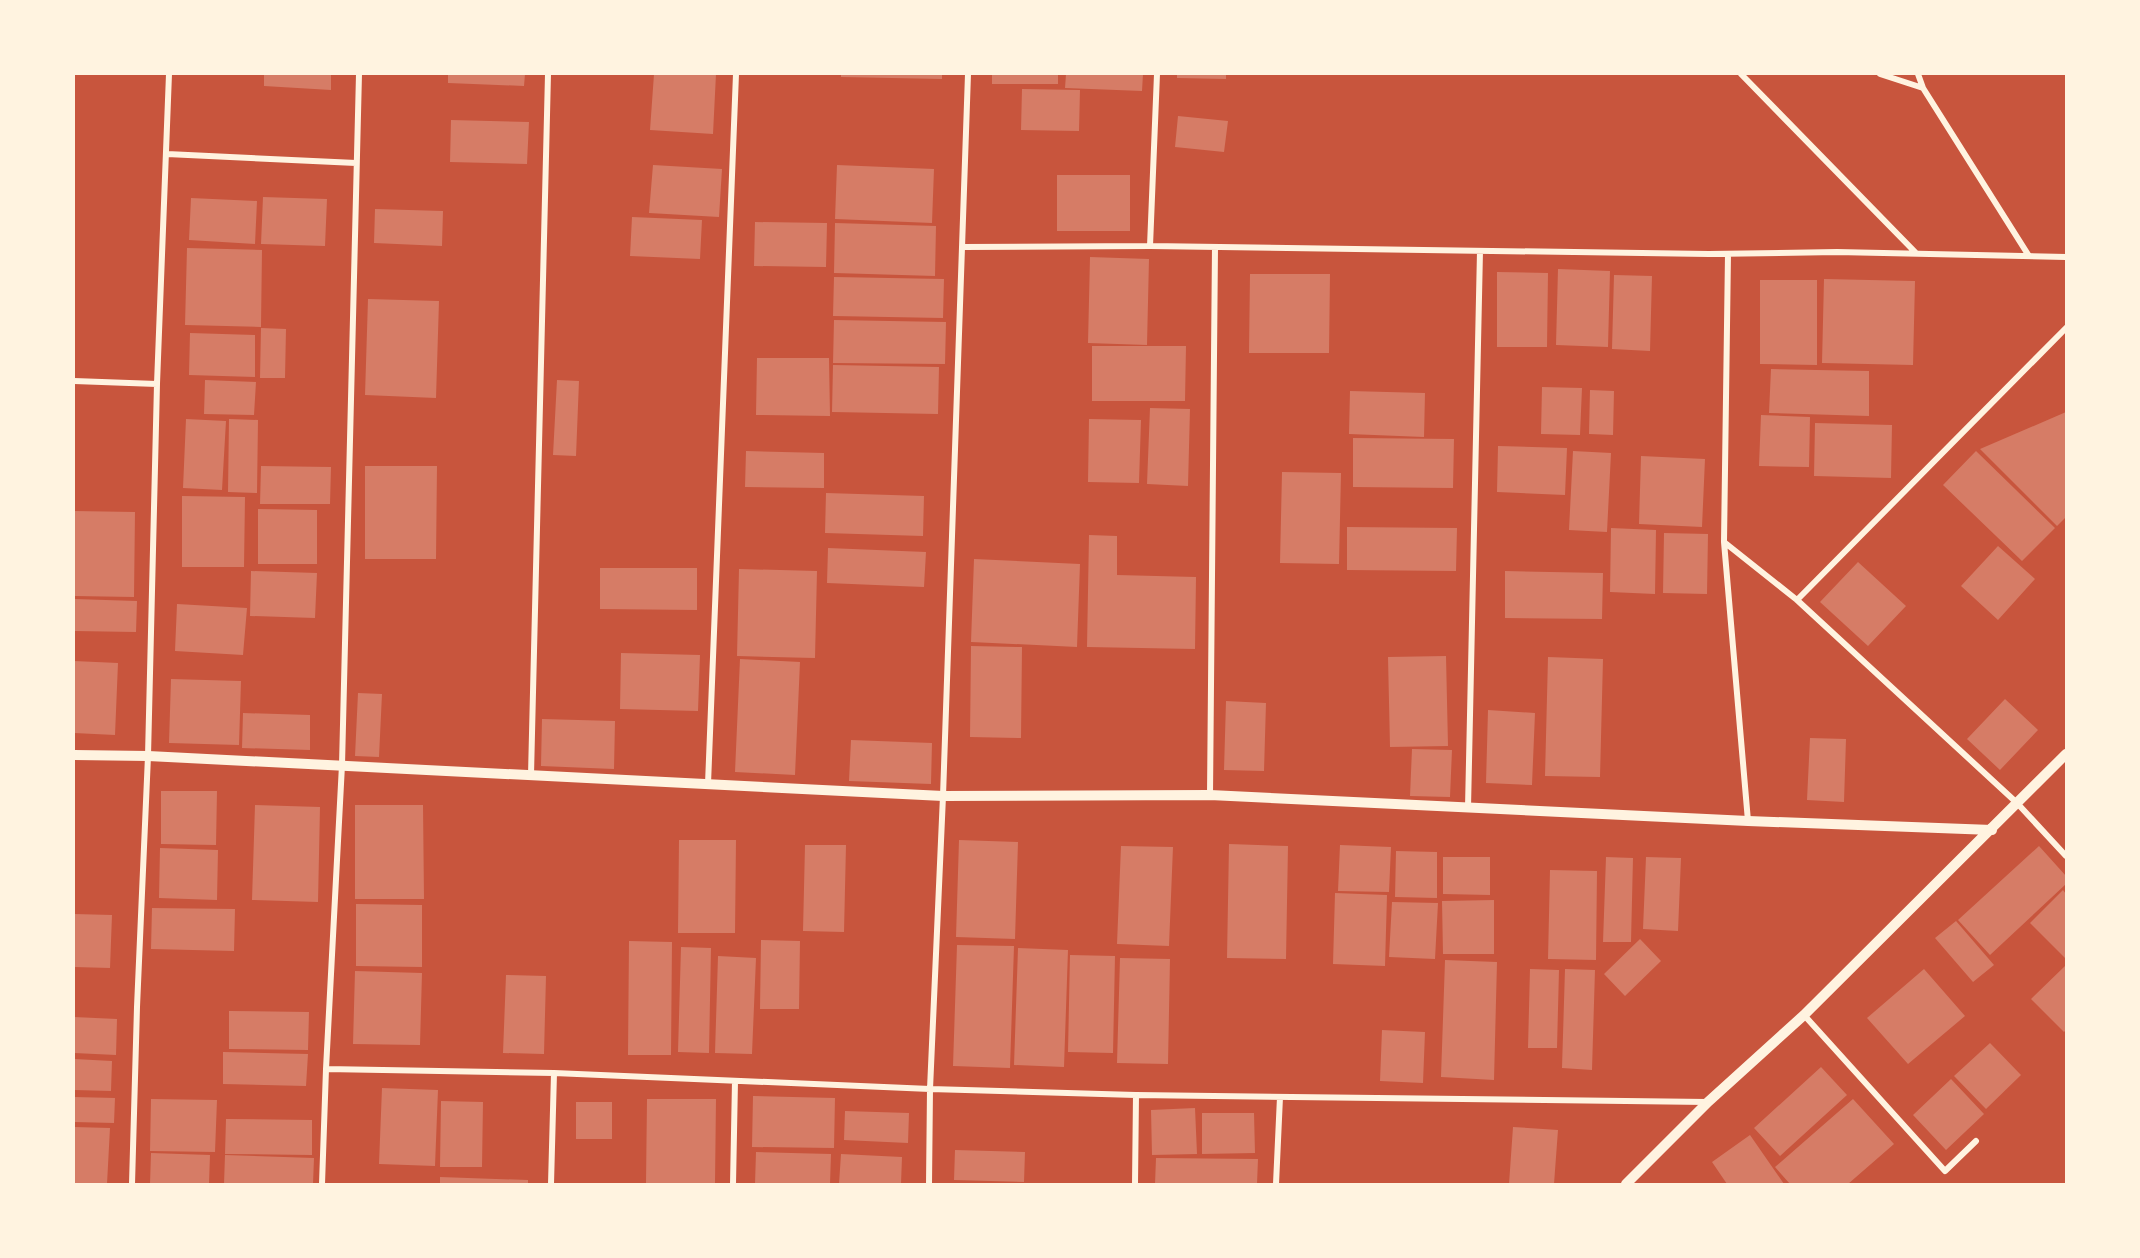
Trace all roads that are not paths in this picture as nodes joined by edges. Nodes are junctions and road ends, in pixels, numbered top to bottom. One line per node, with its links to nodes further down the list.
1 (169, 74): 11 (street)
2 (359, 74): 12 (street)
3 (548, 74): 30 (street)
4 (736, 74): 31 (street)
5 (968, 74): 14 (street)
6 (1157, 74): 13 (street)
7 (1742, 74): 17 (street)
8 (1880, 74): 10 (street)
9 (1918, 74): 10 (street)
10 (1923, 88): 19 (street)
11 (167, 154): 12 (street); 23 (street)
12 (356, 163): 29 (street)
13 (1150, 246): 14 (street); 15 (street)
14 (963, 247): 33 (street)
15 (1215, 247): 16 (street); 32 (street)
16 (1480, 250): 18 (street); 35 (street)
17 (1916, 253): 18 (street); 19 (street)
18 (1728, 254): 24 (street)
19 (2029, 256): 20 (street)
20 (2067, 257)
21 (2067, 328): 25 (street)
22 (74, 381): 23 (street)
23 (157, 384): 28 (street)
24 (1724, 542): 25 (street); 36 (street)
25 (1797, 600): 34 (street)
26 (2067, 754): 34 (street)
27 (74, 755): 28 (street)
28 (148, 756): 29 (street); 48 (street)
29 (342, 765): 30 (street); 40 (street)
30 (531, 776): 31 (street)
31 (708, 785): 33 (street)
32 (1210, 795): 33 (street); 35 (street)
33 (944, 796): 43 (street)
34 (2017, 803): 37 (street); 38 (street)
35 (1468, 808): 36 (street)
36 (1748, 821): 37 (street)
37 (1992, 830): 39 (street)
38 (2067, 856)
39 (1804, 1015): 46 (street); 47 (street)
40 (326, 1069): 41 (street); 49 (street)
41 (554, 1073): 42 (street); 50 (street)
42 (735, 1081): 43 (street); 51 (street)
43 (930, 1089): 44 (street); 52 (street)
44 (1136, 1095): 45 (street); 53 (street)
45 (1280, 1097): 46 (street); 54 (street)
46 (1708, 1102): 55 (street)
47 (1976, 1141)
48 (132, 1185)
49 (322, 1185)
50 (551, 1185)
51 (733, 1185)
52 (929, 1185)
53 (1135, 1185)
54 (1276, 1185)
55 (1626, 1185)

